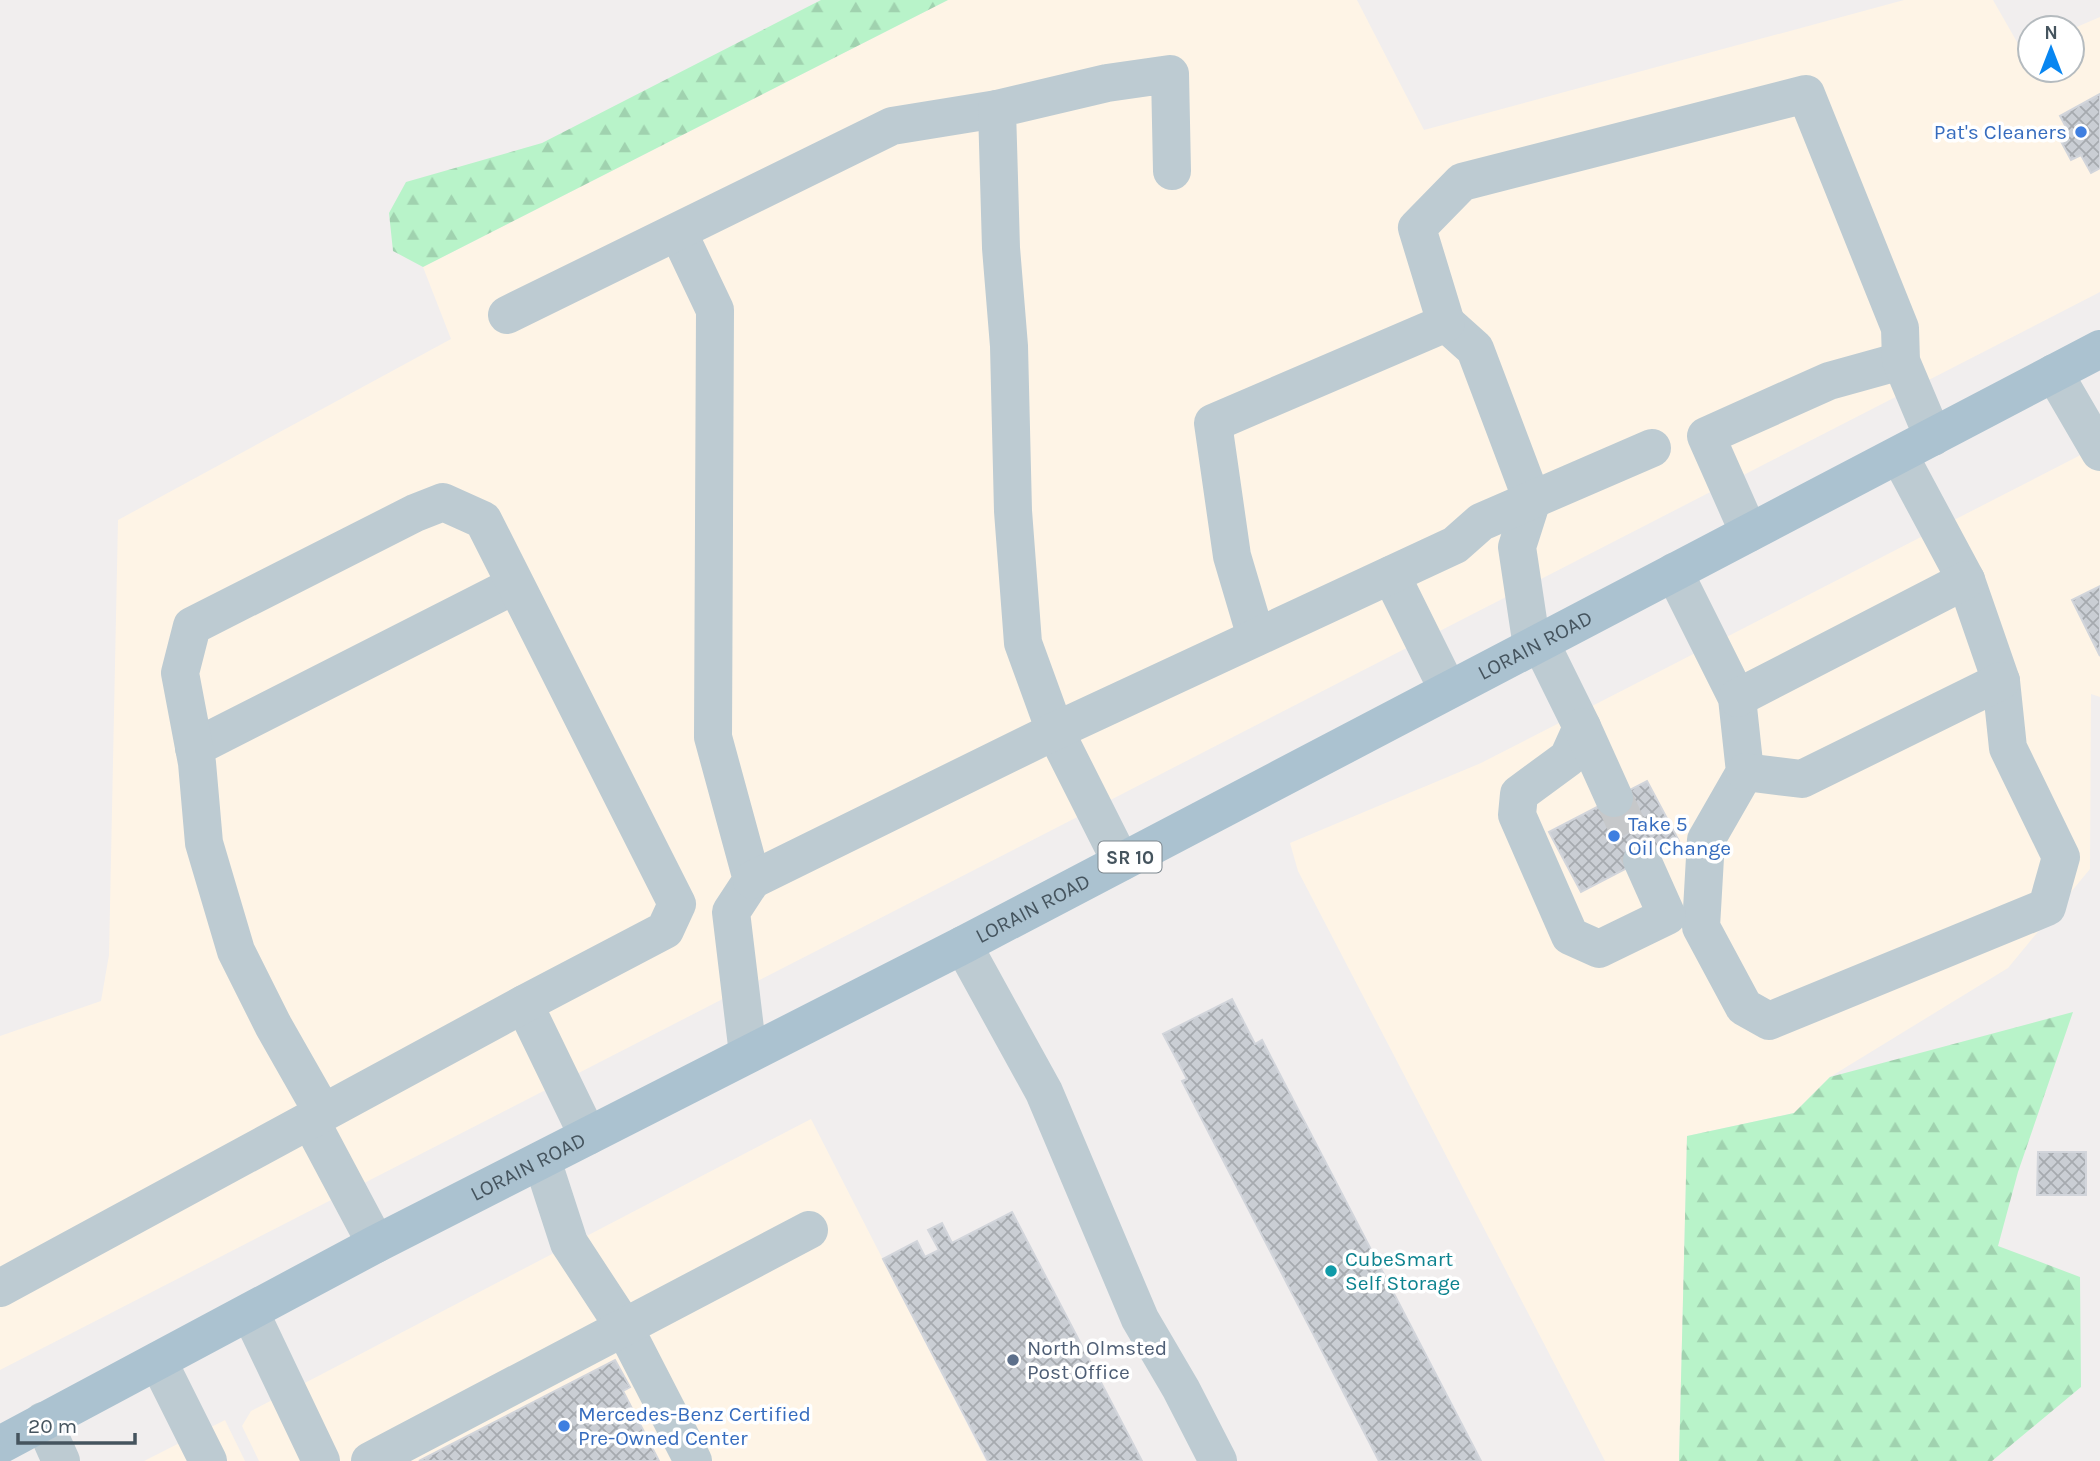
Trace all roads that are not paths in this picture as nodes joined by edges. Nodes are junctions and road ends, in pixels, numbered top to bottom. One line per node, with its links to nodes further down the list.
1 (997, 109): 2 (lane); 3 (lane); 25 (lane)
2 (1172, 171)
3 (678, 232): 4 (lane); 31 (lane)
4 (507, 315)
5 (1446, 323): 7 (lane); 13 (lane); 19 (lane)
6 (2100, 349): 8 (main road, LORAIN ROAD / SR 10)
7 (1901, 361): 9 (lane); 14 (lane)
8 (2054, 373): 9 (main road, LORAIN ROAD / SR 10); 11 (lane)
9 (1933, 437): 12 (main road, LORAIN ROAD / SR 10)
10 (1652, 448): 13 (lane)
11 (2100, 452)
12 (1899, 455): 14 (main road, LORAIN ROAD / SR 10); 17 (lane)
13 (1532, 500): 16 (lane); 20 (lane)
14 (1749, 533): 15 (main road, LORAIN ROAD / SR 10)
15 (1674, 572): 20 (main road, LORAIN ROAD / SR 10); 23 (lane)
16 (1391, 575): 19 (lane); 22 (lane)
17 (1966, 580): 21 (lane); 23 (lane)
18 (516, 585): 26 (lane); 26 (lane); 33 (lane)
19 (1256, 637): 25 (lane)
20 (1536, 645): 22 (main road, LORAIN ROAD / SR 10); 24 (lane)
21 (2001, 681): 27 (lane); 27 (lane)
22 (1448, 690): 30 (main road, LORAIN ROAD / SR 10)
23 (1737, 698): 27 (lane)
24 (1582, 727): 28 (lane); 29 (lane)
25 (1055, 731): 30 (lane); 31 (lane)
26 (194, 748): 35 (lane)
27 (1745, 772)
28 (1614, 798)
29 (1642, 860)
30 (1121, 862): 32 (main road, LORAIN ROAD / SR 10)
31 (752, 880): 34 (lane)
32 (963, 945): 34 (main road, LORAIN ROAD / SR 10); 51 (lane)
33 (524, 1004): 35 (lane); 36 (lane)
34 (748, 1054): 36 (main road, LORAIN ROAD / SR 10)
35 (317, 1116): 39 (lane); 40 (lane)
36 (588, 1136): 37 (main road, LORAIN ROAD / SR 10)
37 (542, 1160): 39 (main road, LORAIN ROAD / SR 10); 42 (lane)
38 (809, 1230): 42 (lane)
39 (376, 1244): 41 (main road, LORAIN ROAD / SR 10)
40 (0, 1287)
41 (250, 1312): 43 (main road, LORAIN ROAD / SR 10); 48 (lane)
42 (624, 1327): 49 (lane); 50 (lane)
43 (158, 1360): 44 (main road, LORAIN ROAD / SR 10); 47 (lane)
44 (43, 1421): 45 (main road, LORAIN ROAD / SR 10); 46 (lane)
45 (0, 1445)
46 (61, 1461)
47 (208, 1461)
48 (321, 1461)
49 (370, 1461)
50 (693, 1461)
51 (1218, 1461)

